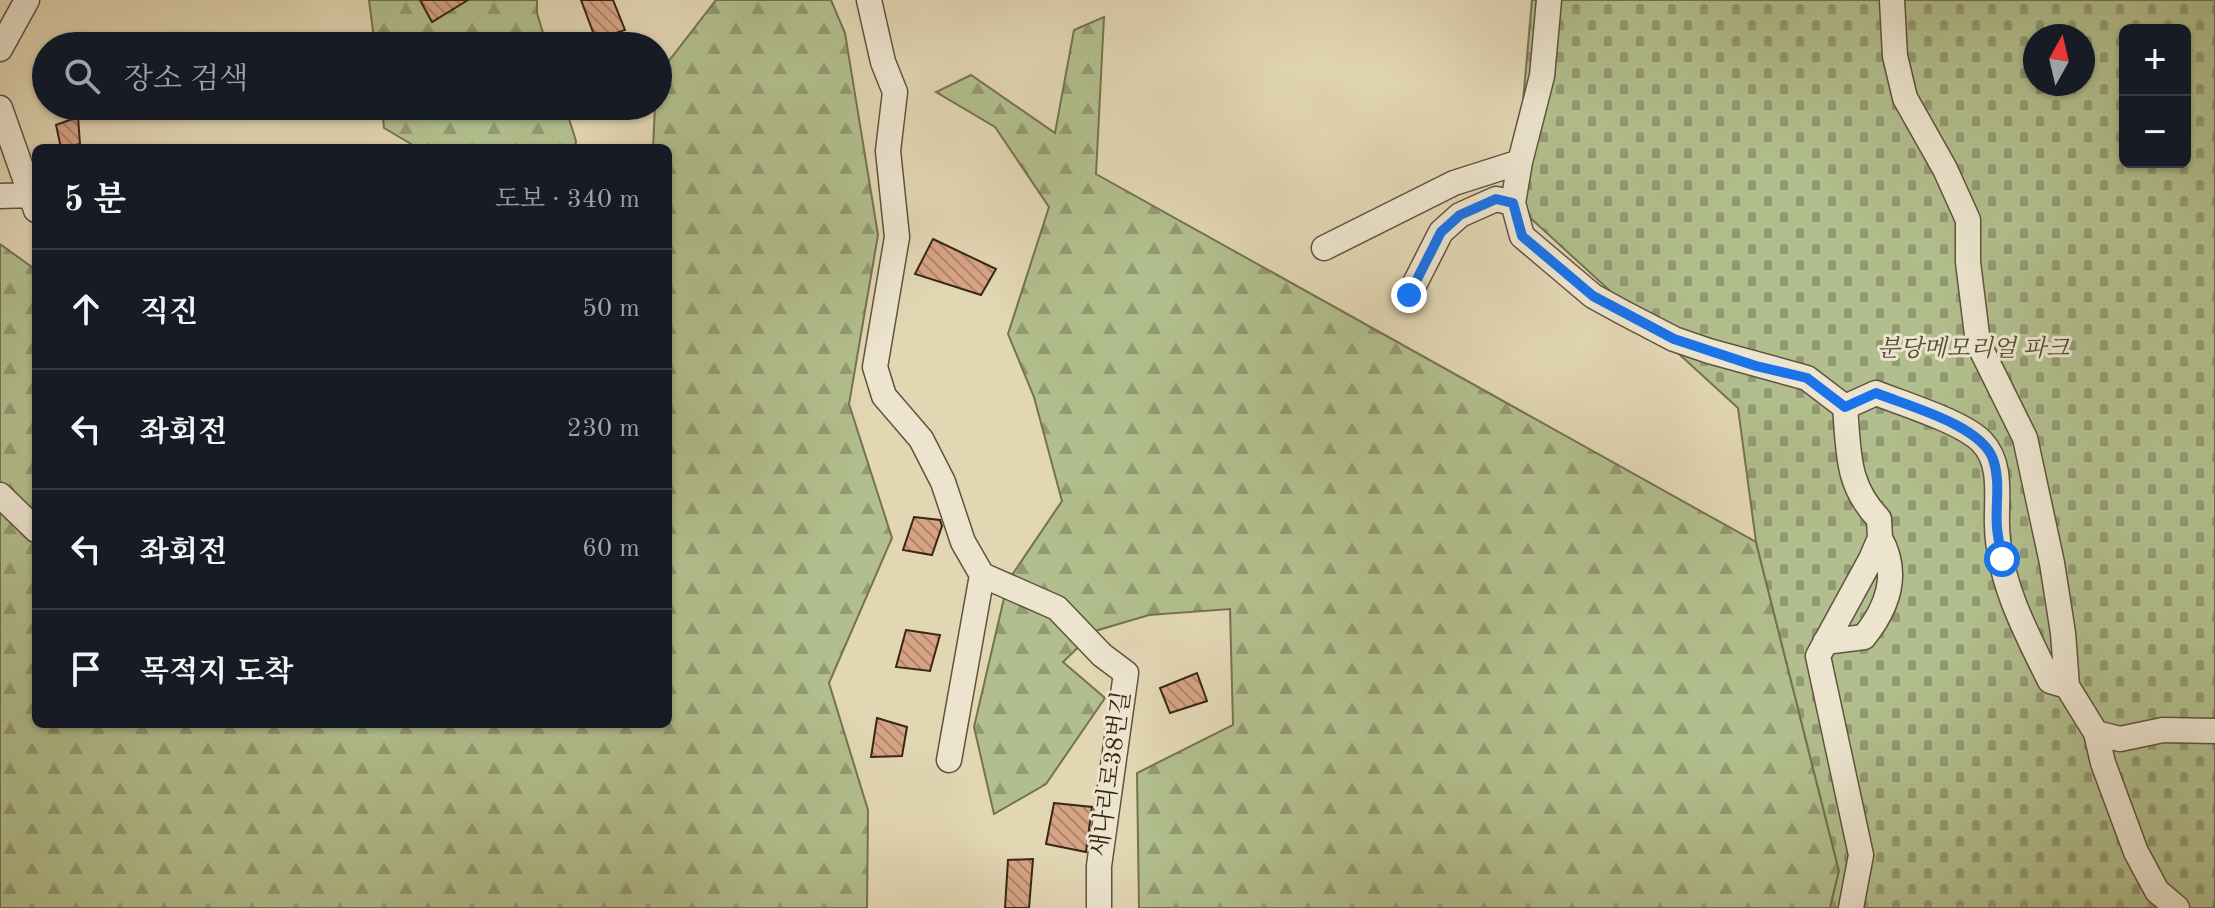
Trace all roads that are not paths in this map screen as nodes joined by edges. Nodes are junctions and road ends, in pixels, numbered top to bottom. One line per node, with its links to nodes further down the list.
1 (27, 0): 5 (street)
2 (869, 0): 19 (street)
3 (1549, 0): 8 (street)
4 (1892, 0): 21 (street)
5 (0, 49)
6 (0, 108): 7 (street)
7 (7, 148): 10 (street)
8 (1520, 162): 12 (street); 13 (street)
9 (0, 196): 11 (street)
10 (32, 200)
11 (32, 202)
12 (1513, 203): 14 (street); 15 (street)
13 (1324, 248)
14 (1409, 295)
15 (1845, 407): 18 (street); 21 (street)
16 (0, 495): 17 (street)
17 (32, 526)
18 (1880, 538): 20 (street); 20 (street)
19 (982, 575): 24 (street); 25 (street, 새나리로38번길)
20 (1825, 642): 26 (street)
21 (2067, 686): 23 (street)
22 (2215, 731): 23 (street)
23 (2096, 733): 27 (street)
24 (949, 760)
25 (1099, 908)
26 (1851, 908)
27 (2177, 908)

